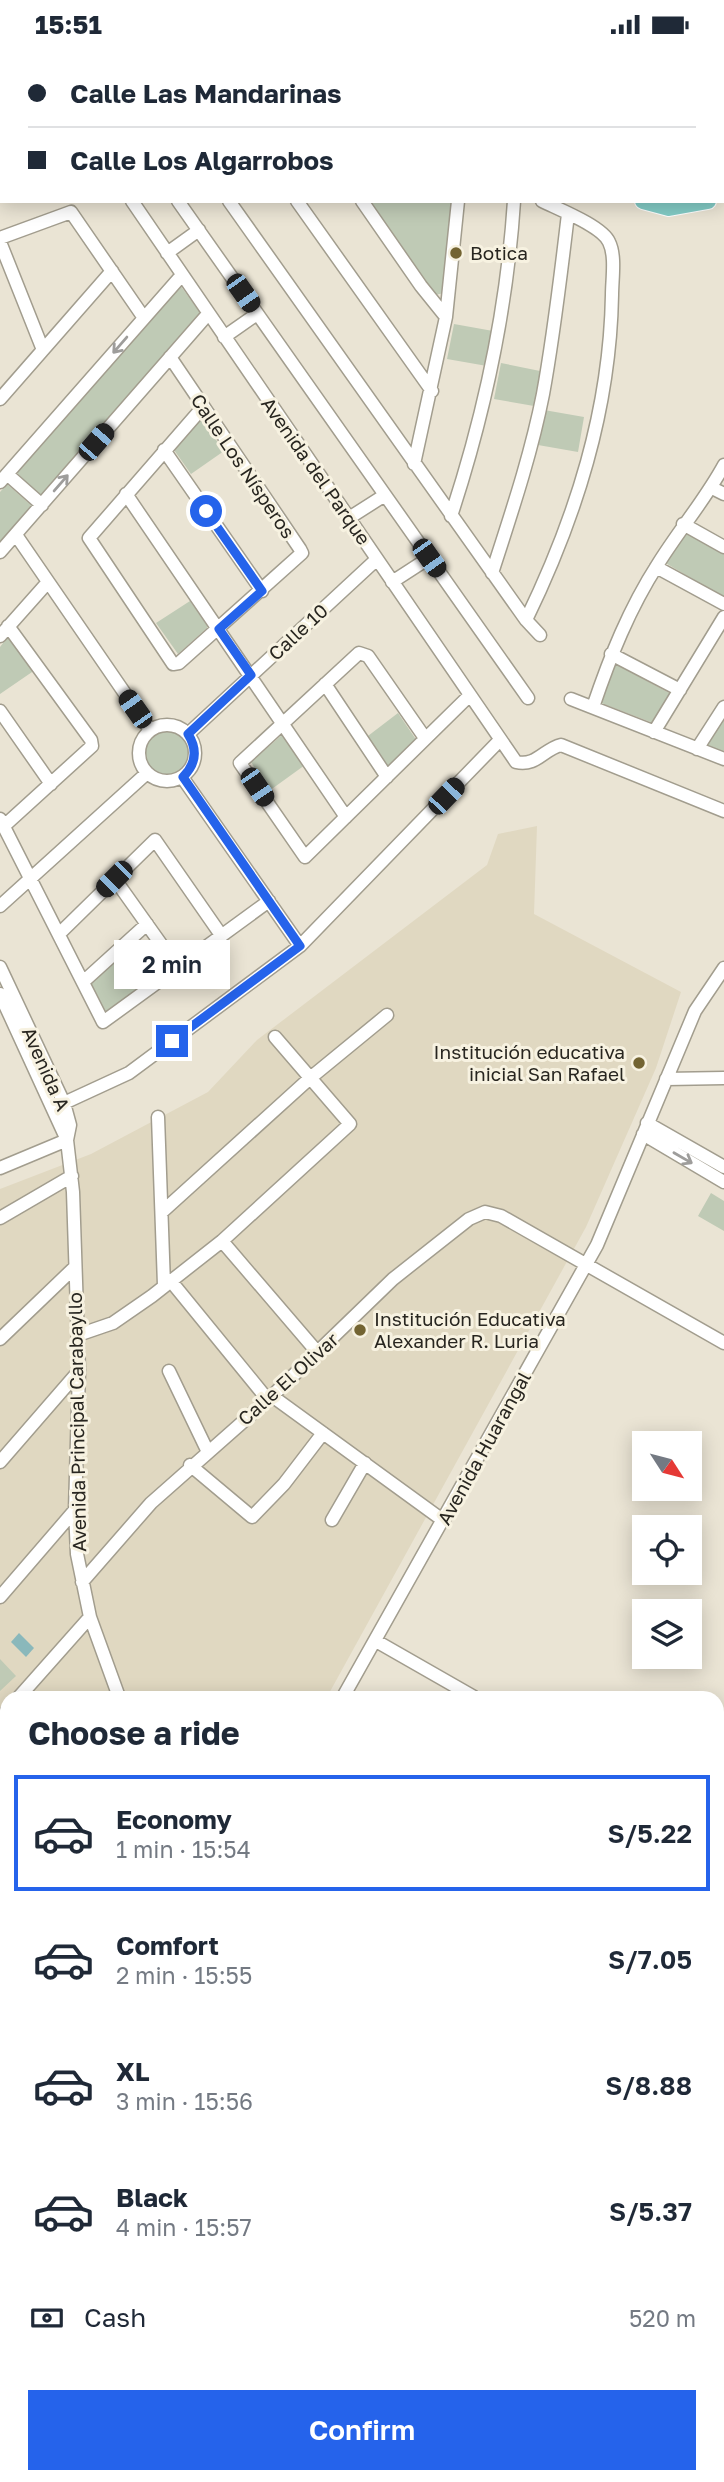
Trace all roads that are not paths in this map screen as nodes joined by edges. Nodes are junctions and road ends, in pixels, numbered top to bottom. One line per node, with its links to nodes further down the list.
1 (133, 203): 14 (street, Avenida del Parque)
2 (179, 203): 12 (street)
3 (230, 203): 28 (street)
4 (298, 203): 24 (street)
5 (363, 203): 19 (street)
6 (458, 203): 19 (street)
7 (514, 203): 36 (street)
8 (546, 203): 11 (street)
9 (650, 203): 10 (main road)
10 (697, 203)
11 (568, 214): 45 (street); 51 (street)
12 (199, 230): 14 (street); 18 (street)
13 (0, 240): 15 (street); 22 (street)
14 (167, 253): 16 (street, Avenida del Parque)
15 (112, 271): 20 (street); 22 (street)
16 (182, 275): 17 (street, Avenida del Parque); 20 (street)
17 (208, 314): 21 (street, Avenida del Parque); 23 (street)
18 (257, 314): 21 (street); 34 (street)
19 (446, 317): 24 (street)
20 (144, 319): 30 (street, one-way to 30)
21 (224, 337): 37 (street, Avenida del Parque)
22 (43, 350): 25 (street)
23 (170, 357): 26 (street, Calle Los Nísperos); 35 (street, one-way to 23)
24 (432, 391): 28 (street)
25 (0, 397)
26 (203, 407): 27 (street); 48 (street, Calle Los Nísperos)
27 (164, 450): 32 (street); 48 (street)
28 (414, 464): 36 (street)
29 (724, 465): 31 (street)
30 (4, 478): 35 (street)
31 (712, 488): 33 (street); 38 (street)
32 (126, 494): 52 (street); 52 (street, Calle Los Nísperos)
33 (724, 494)
34 (385, 495): 37 (street); 42 (street)
35 (41, 505): 39 (street)
36 (451, 516): 45 (street)
37 (349, 518): 43 (street, Avenida del Parque)
38 (683, 524): 40 (street); 44 (street)
39 (16, 535): 41 (street); 46 (street)
40 (724, 547)
41 (0, 552)
42 (429, 558): 47 (street); 60 (street)
43 (377, 559): 47 (street, Avenida del Parque); 56 (street, Calle 10)
44 (656, 567): 49 (street); 55 (street)
45 (492, 573): 51 (street)
46 (48, 582): 53 (street); 66 (street)
47 (392, 582): 59 (street, Avenida del Parque)
48 (262, 591): 52 (street, Calle Los Nísperos)
49 (724, 604)
50 (724, 617): 58 (street)
51 (526, 620): 54 (street)
52 (219, 629): 56 (street)
53 (4, 631): 76 (street)
54 (540, 635)
55 (611, 654): 58 (street); 63 (street)
56 (251, 675): 65 (street); 68 (street, Calle 10)
57 (325, 684): 65 (street); 69 (street); 75 (street)
58 (680, 689): 67 (street)
59 (470, 695): 69 (street); 70 (street, Avenida del Parque)
60 (528, 698)
61 (571, 699): 63 (street)
62 (724, 707): 71 (street)
63 (593, 708): 67 (street)
64 (0, 711): 76 (street)
65 (282, 722): 78 (street); 78 (street)
66 (150, 730): 68 (street); 73 (street)
67 (654, 732): 71 (street)
68 (188, 734): 74 (street)
69 (425, 738): 75 (street)
70 (500, 740): 77 (street, Avenida del Parque); 87 (street)
71 (697, 749): 72 (street)
72 (724, 759)
73 (147, 773): 74 (street); 80 (street)
74 (183, 777): 82 (street)
75 (387, 777): 78 (street)
76 (51, 784): 79 (street)
77 (722, 806)
78 (346, 817)
79 (2, 823): 80 (street)
80 (31, 877): 83 (street); 85 (street)
81 (114, 879): 84 (street); 85 (street); 86 (street)
82 (269, 901): 86 (street); 87 (street)
83 (0, 906)
84 (147, 924): 89 (street); 91 (street)
85 (59, 934): 91 (street)
86 (221, 935): 89 (street)
87 (300, 946): 98 (street)
88 (0, 967): 98 (street, Avenida A)
89 (178, 968): 91 (street)
90 (724, 968): 97 (street, Avenida Huarangal)
91 (83, 982)
92 (0, 994): 101 (street, Avenida A)
93 (387, 1015): 96 (street)
94 (275, 1037): 96 (street)
95 (724, 1078): 97 (street)
96 (309, 1079): 106 (street); 108 (street)
97 (666, 1079): 100 (street, Avenida Huarangal)
98 (64, 1103): 101 (street, Avenida A)
99 (158, 1117): 106 (street)
100 (645, 1128): 102 (street); 105 (street, one-way to 105); 109 (street, Avenida Huarangal)
101 (67, 1140): 103 (street); 104 (street, Avenida Principal Carabayllo)
102 (724, 1167)
103 (0, 1168)
104 (72, 1176): 107 (street); 110 (street, Avenida Principal Carabayllo)
105 (724, 1182)
106 (162, 1212): 111 (street)
107 (0, 1218)
108 (222, 1241): 111 (street); 115 (street)
109 (586, 1264): 114 (street); 115 (street, Calle El Olivar); 126 (street, Avenida Huarangal)
110 (75, 1267): 112 (street, Avenida Principal Carabayllo); 113 (street)
111 (167, 1283): 112 (street); 118 (street)
112 (78, 1335): 116 (street, Avenida Principal Carabayllo)
113 (0, 1339)
114 (724, 1343)
115 (318, 1353): 118 (street, Calle El Olivar)
116 (79, 1371): 121 (street); 124 (street, Avenida Principal Carabayllo)
117 (169, 1371): 120 (street)
118 (270, 1398): 119 (street); 120 (street, Calle El Olivar)
119 (323, 1433): 122 (street); 123 (street)
120 (207, 1450): 123 (street, Calle El Olivar)
121 (0, 1462)
122 (365, 1463): 125 (street); 126 (street)
123 (190, 1465): 127 (street, Calle El Olivar)
124 (75, 1510): 127 (street, Avenida Principal Carabayllo); 128 (street)
125 (332, 1520)
126 (444, 1521): 130 (street, Avenida Huarangal)
127 (82, 1582): 129 (street, Avenida Principal Carabayllo)
128 (0, 1597)
129 (90, 1617): 131 (street); 132 (street, Avenida Principal Carabayllo)
130 (376, 1641): 133 (street, Avenida Huarangal); 134 (street)
131 (24, 1691)
132 (117, 1691)
133 (351, 1691)
134 (464, 1691)

